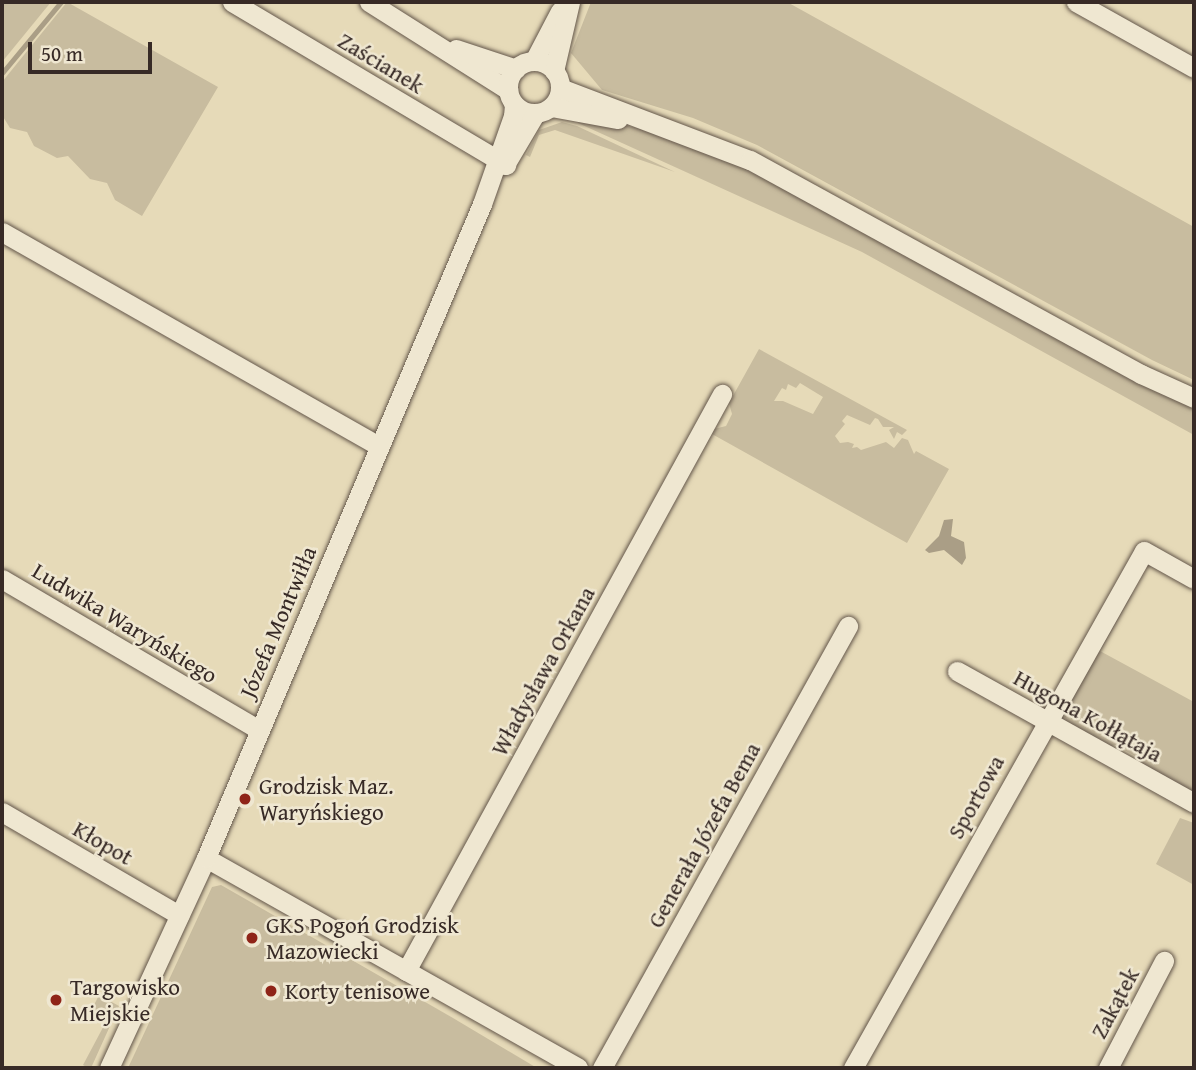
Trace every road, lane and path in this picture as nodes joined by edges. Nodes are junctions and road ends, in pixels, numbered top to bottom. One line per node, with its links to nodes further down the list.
1 (232, 2): 13 (street, Zaścianek)
2 (369, 2): 5 (street)
3 (568, 2): 6 (street); 9 (street)
4 (1076, 2): 7 (street)
5 (435, 43): 8 (street); 10 (street)
6 (534, 61): 8 (street); 9 (street)
7 (1194, 68)
8 (516, 69): 10 (street, Józefa Montwiłła)
9 (557, 79): 11 (street, Józefa Montwiłła); 12 (street)
10 (511, 97): 11 (street); 13 (street, Józefa Montwiłła)
11 (543, 110): 12 (street); 13 (street, Józefa Montwiłła)
12 (644, 120): 16 (street)
13 (501, 162): 17 (street, Józefa Montwiłła)
14 (2, 232): 17 (street)
15 (722, 394): 29 (street, Władysława Orkana)
16 (1194, 398)
17 (379, 446): 23 (street, Józefa Montwiłła)
18 (2, 579): 23 (street, Ludwika Waryńskiego)
19 (1194, 579): 22 (street, Sportowa)
20 (848, 626): 32 (street, Generała Józefa Bema)
21 (957, 671): 22 (street, Hugona Kołłątaja)
22 (1046, 720): 24 (street, Hugona Kołłątaja); 33 (street, Sportowa)
23 (259, 730): 26 (street, Józefa Montwiłła)
24 (1194, 803)
25 (2, 812): 27 (street, Kłopot)
26 (206, 858): 27 (street, Józefa Montwiłła); 29 (street)
27 (179, 915): 30 (street, Józefa Montwiłła)
28 (1164, 961): 34 (street, Zakątek)
29 (406, 971): 31 (street)
30 (109, 1068)
31 (578, 1068)
32 (602, 1068)
33 (853, 1068)
34 (1108, 1068)

